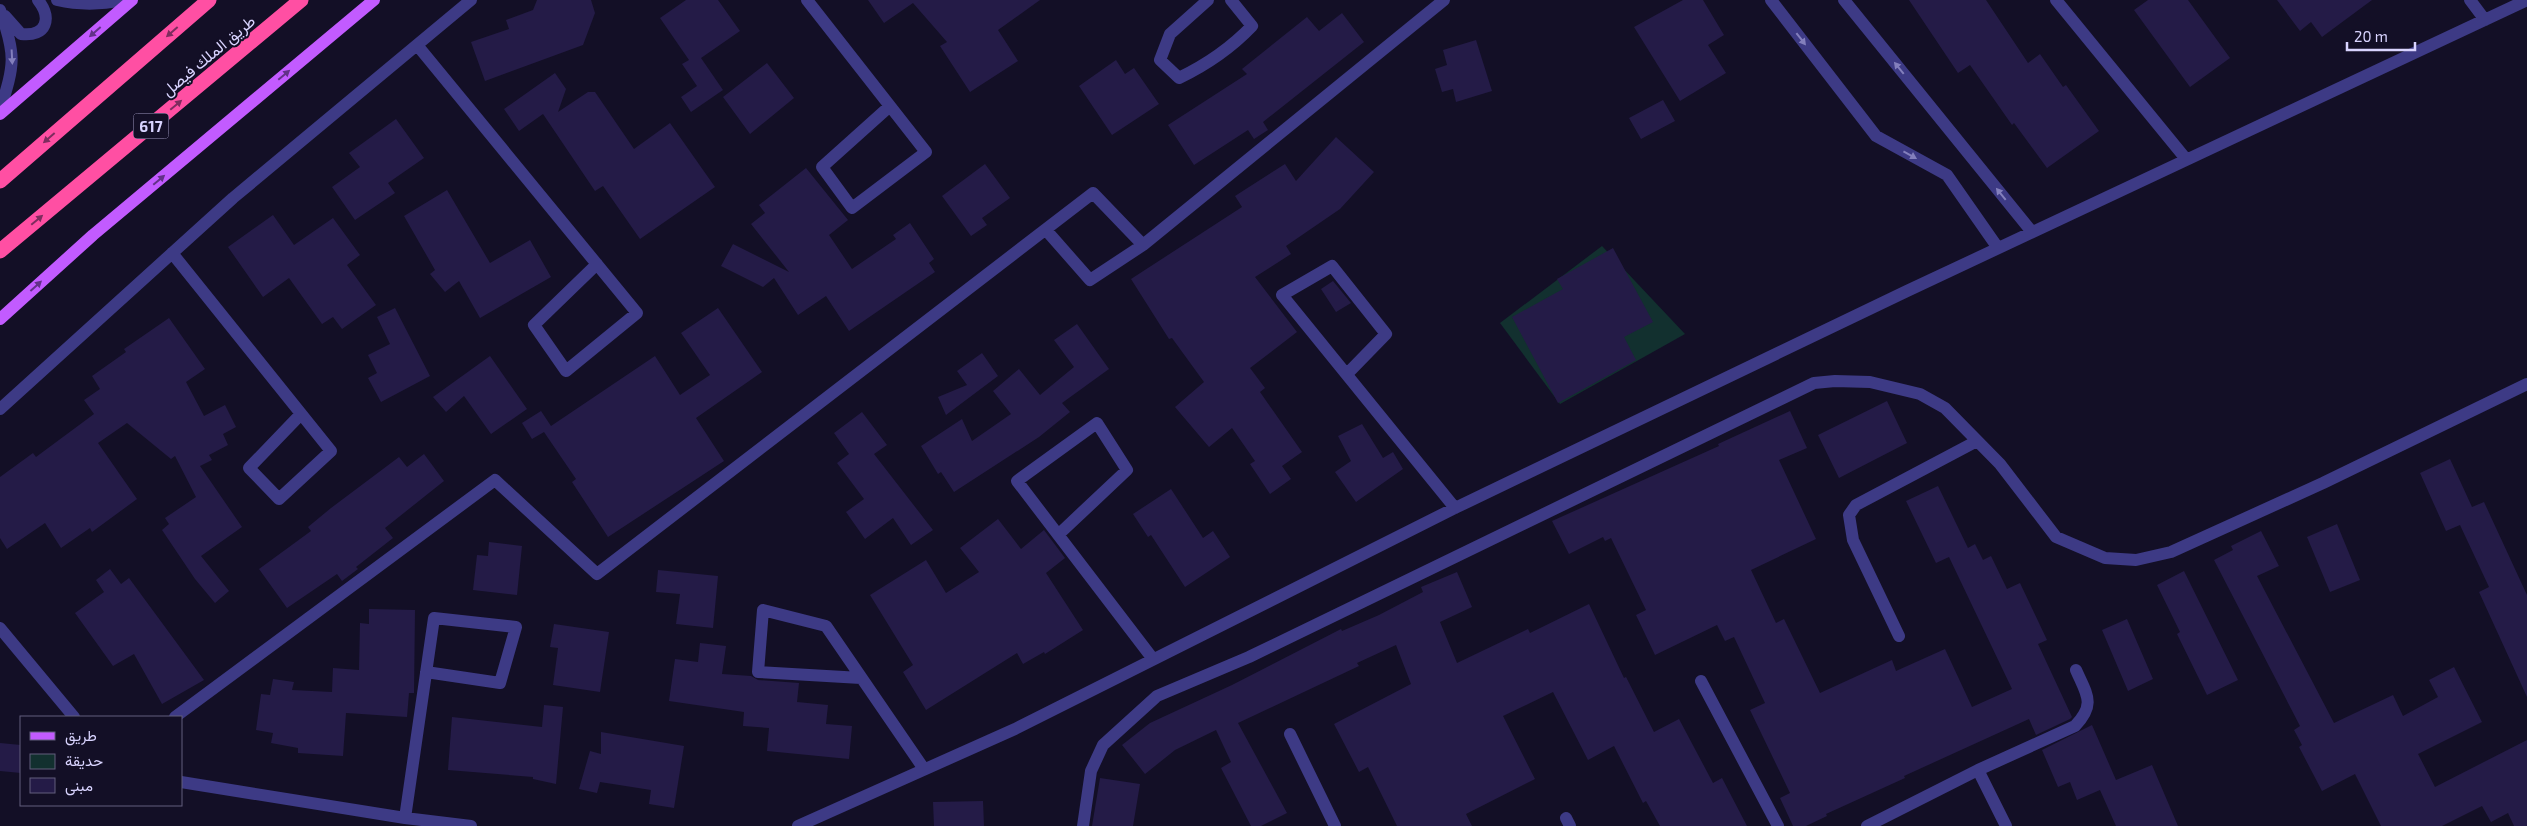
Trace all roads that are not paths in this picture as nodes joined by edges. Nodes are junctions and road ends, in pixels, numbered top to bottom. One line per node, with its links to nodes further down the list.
1 (38, 0): 18 (street)
2 (57, 0): 3 (street)
3 (122, 0)
4 (132, 0): 22 (main road, one-way to 22)
5 (208, 0): 24 (highway, one-way to 24)
6 (301, 0): 29 (highway, طريق الملك فيصل / 617, one-way to 6)
7 (374, 0): 32 (main road, one-way to 7)
8 (471, 0): 20 (street)
9 (806, 0): 21 (street)
10 (1208, 0): 11 (street)
11 (1231, 0)
12 (1444, 0): 27 (street)
13 (1771, 0): 28 (street, one-way to 28)
14 (1844, 0): 26 (street, one-way to 14)
15 (2056, 0): 23 (street)
16 (2470, 0): 19 (street)
17 (2527, 0): 19 (street)
18 (0, 10): 22 (street, one-way to 22)
19 (2485, 20): 23 (street)
20 (417, 45): 30 (street); 31 (street)
21 (890, 106): 21 (street)
22 (0, 112)
23 (2186, 159): 26 (street)
24 (0, 181)
25 (1046, 230): 27 (street); 27 (street); 48 (street)
26 (2032, 232): 28 (street)
27 (1143, 245)
28 (1998, 248): 38 (street)
29 (0, 251)
30 (172, 253): 35 (street); 36 (street)
31 (597, 264): 31 (street)
32 (0, 319)
33 (1347, 374): 33 (street); 38 (street)
34 (2527, 384): 37 (street)
35 (0, 409)
36 (301, 414): 36 (street)
37 (1977, 441): 41 (street); 57 (street)
38 (1455, 508): 42 (street)
39 (1058, 535): 39 (street); 42 (street)
40 (0, 628): 47 (street)
41 (1899, 636)
42 (1153, 659): 50 (street)
43 (2076, 670): 51 (street)
44 (426, 672): 44 (street); 53 (street)
45 (861, 678): 45 (street); 50 (street)
46 (1701, 681): 59 (street)
47 (73, 716)
48 (175, 716)
49 (1290, 734): 58 (street)
50 (924, 770): 56 (street)
51 (1978, 770): 60 (street); 61 (street)
52 (182, 782): 53 (street)
53 (404, 818): 54 (street)
54 (431, 824): 55 (street)
55 (471, 826)
56 (798, 826)
57 (1083, 826)
58 (1335, 826)
59 (1778, 826)
60 (1867, 826)
61 (2006, 826)

